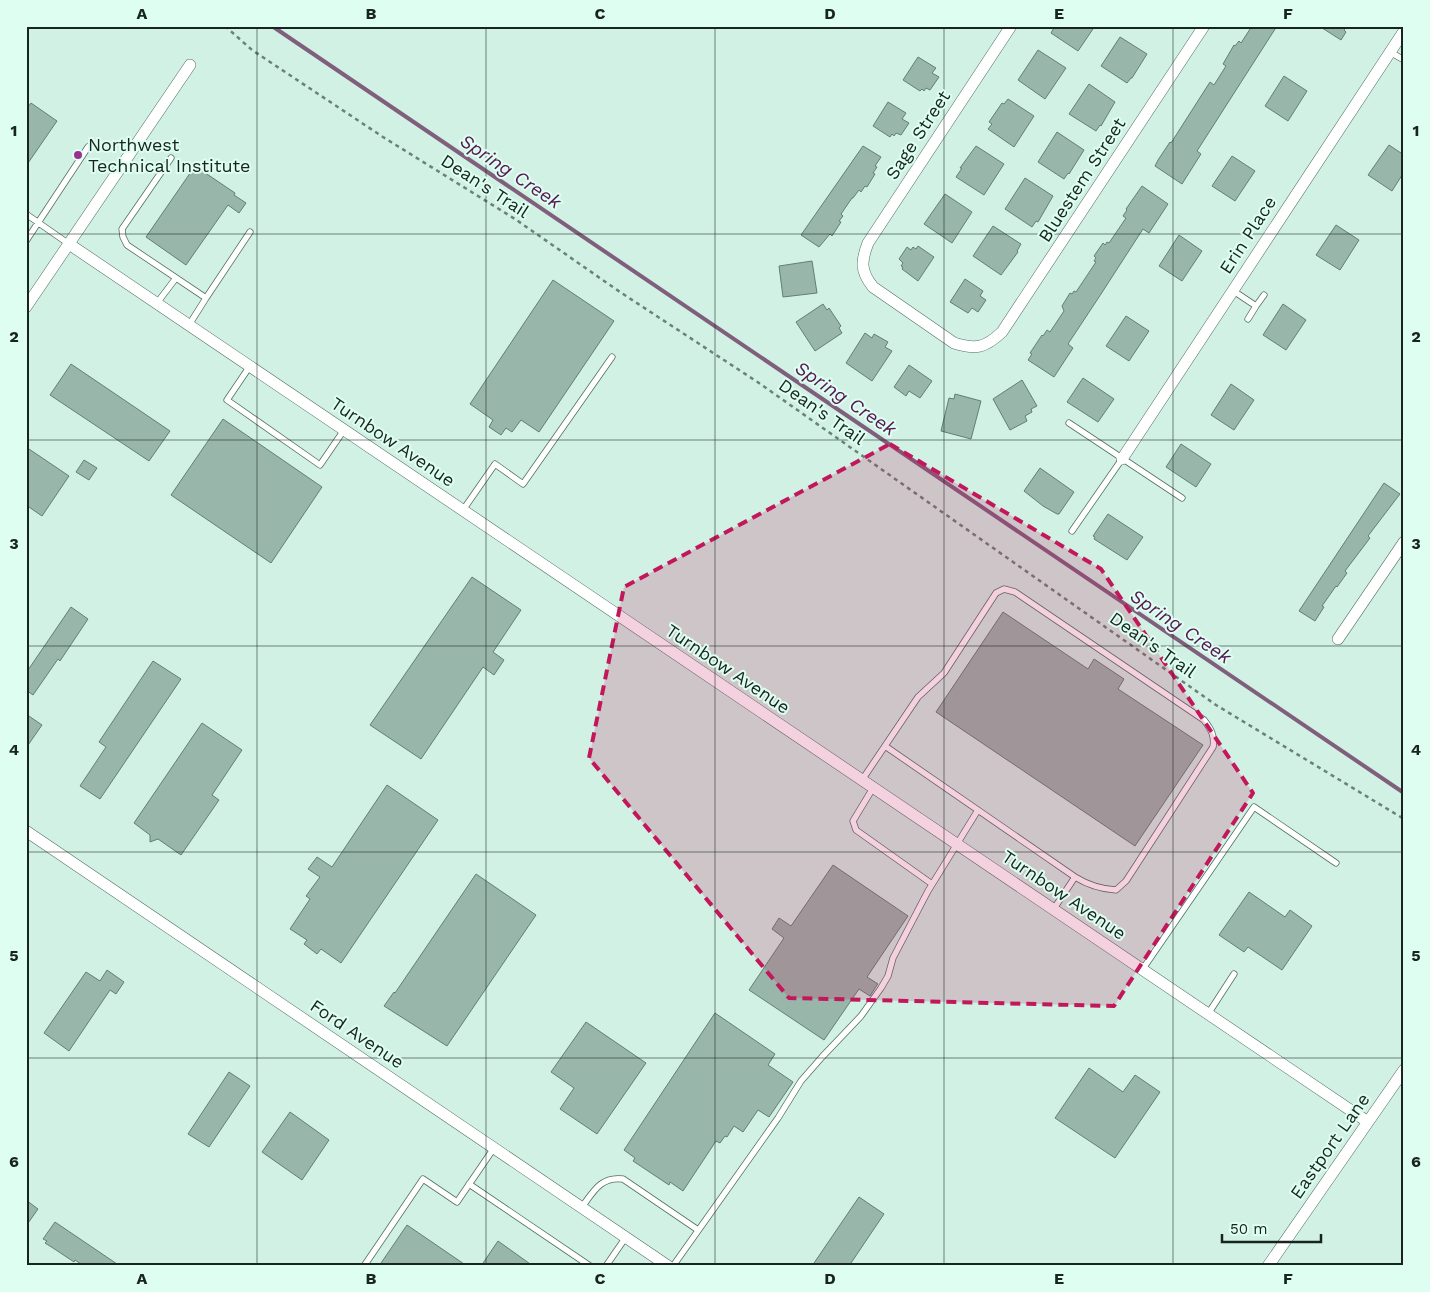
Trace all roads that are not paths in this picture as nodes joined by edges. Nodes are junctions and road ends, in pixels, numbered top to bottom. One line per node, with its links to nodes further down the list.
1 (1011, 26): 23 (street, Sage Street)
2 (1204, 26): 23 (street, Bluestem Street)
3 (1404, 31): 4 (street, Erin Place)
4 (1390, 52): 5 (lane); 15 (street, Erin Place)
5 (1404, 60)
6 (190, 65): 13 (street)
7 (88, 147): 10 (lane)
8 (171, 158): 14 (lane)
9 (26, 214): 10 (lane)
10 (39, 223): 12 (lane); 13 (lane)
11 (250, 232): 17 (lane)
12 (26, 241)
13 (70, 244): 18 (street, Turnbow Avenue); 20 (street)
14 (176, 278): 17 (lane); 18 (lane)
15 (1232, 290): 19 (lane); 28 (street, Erin Place)
16 (1264, 295): 19 (lane)
17 (206, 298): 22 (lane)
18 (157, 304): 22 (street, Turnbow Avenue)
19 (1256, 306): 21 (lane)
20 (26, 308)
21 (1248, 319)
22 (188, 324): 25 (street, Turnbow Avenue)
23 (982, 347)
24 (612, 357): 30 (lane)
25 (250, 366): 27 (street, Turnbow Avenue); 27 (lane)
26 (1069, 423): 28 (lane)
27 (344, 430): 30 (street, Turnbow Avenue)
28 (1122, 459): 29 (lane); 31 (lane)
29 (1182, 498)
30 (463, 510): 35 (street, Turnbow Avenue)
31 (1072, 531)
32 (1404, 542): 33 (street)
33 (1338, 639)
34 (885, 746): 35 (lane); 37 (lane); 41 (lane)
35 (862, 780): 36 (street, Turnbow Avenue)
36 (873, 788): 39 (street, Turnbow Avenue); 42 (lane)
37 (978, 810): 39 (lane); 41 (lane)
38 (26, 831): 49 (street, Ford Avenue)
39 (956, 844): 42 (lane); 43 (street, Turnbow Avenue)
40 (1336, 863): 44 (lane)
41 (1075, 877): 43 (lane)
42 (932, 884): 52 (lane)
43 (1053, 910): 44 (street, Turnbow Avenue)
44 (1142, 970): 46 (street, Turnbow Avenue)
45 (1234, 974): 46 (lane)
46 (1208, 1014): 48 (street, Turnbow Avenue)
47 (1404, 1070): 48 (street, Eastport Lane)
48 (1368, 1122): 59 (street, Eastport Lane)
49 (494, 1148): 50 (lane); 51 (street, Ford Avenue)
50 (469, 1184): 54 (lane); 55 (lane)
51 (582, 1207): 52 (lane); 53 (street, Ford Avenue)
52 (698, 1230): 58 (lane)
53 (626, 1237): 56 (lane); 57 (street, Ford Avenue)
54 (364, 1266)
55 (590, 1266)
56 (606, 1266)
57 (668, 1266)
58 (673, 1266)
59 (1268, 1266)

